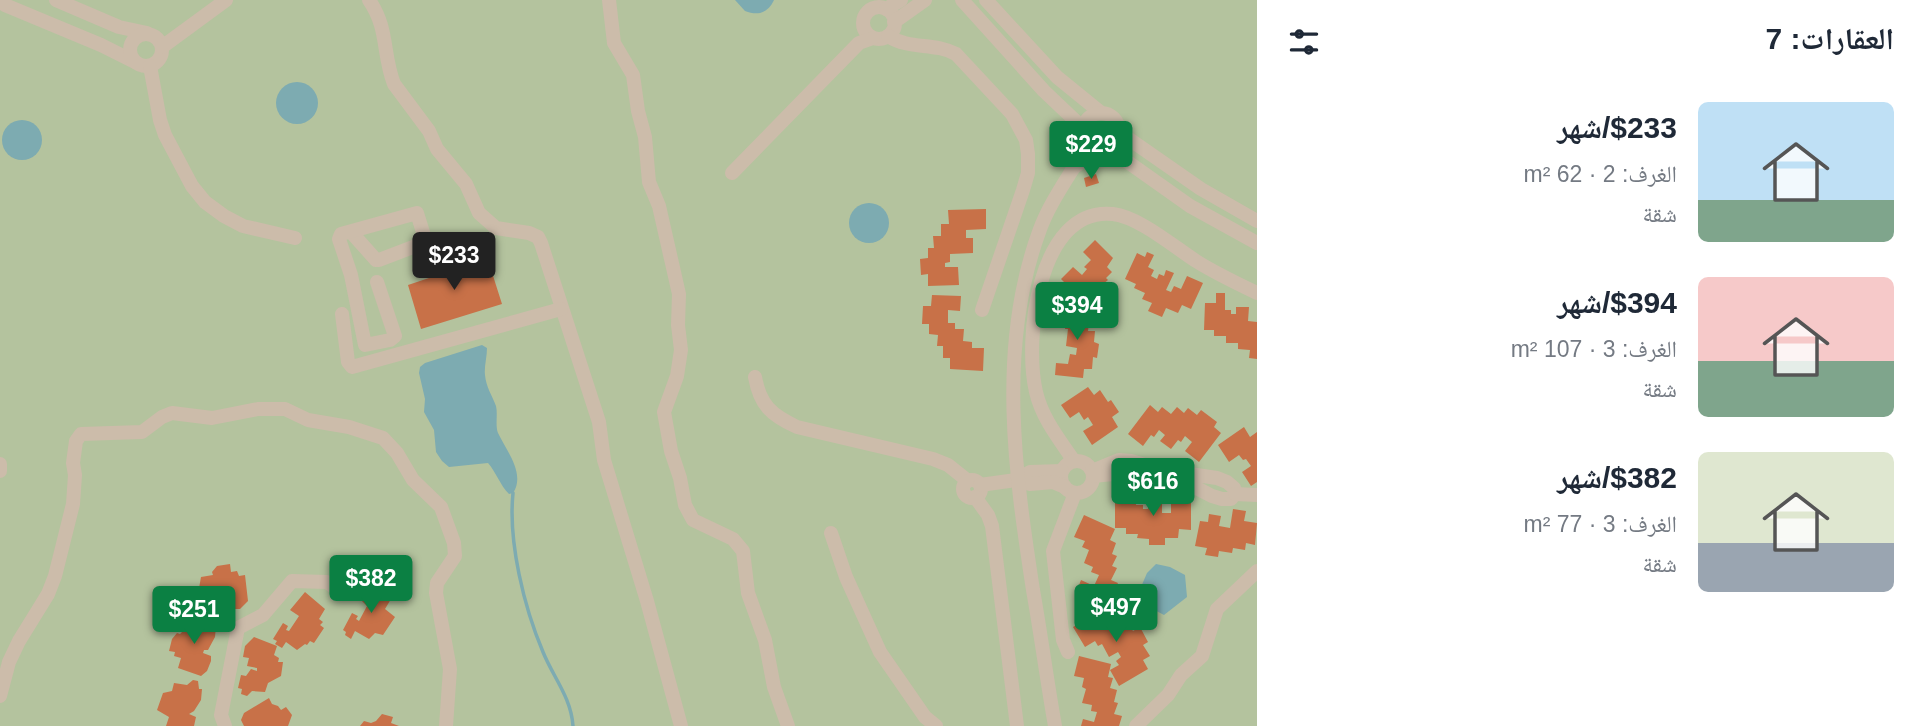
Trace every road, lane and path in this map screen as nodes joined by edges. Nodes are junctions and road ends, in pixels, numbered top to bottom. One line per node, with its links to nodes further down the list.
1 (56, 0): 11 (street)
2 (226, 0): 14 (street)
3 (369, 0): 28 (street)
4 (609, 0): 48 (street)
5 (901, 0): 10 (street)
6 (925, 0): 10 (street)
7 (962, 0): 17 (street)
8 (986, 0): 16 (street)
9 (5, 4): 15 (street)
10 (883, 10): 12 (street); 13 (street)
11 (148, 34): 14 (street); 15 (street)
12 (865, 36): 13 (street); 21 (street)
13 (888, 36): 29 (street)
14 (162, 47): 15 (street)
15 (142, 64): 24 (street)
16 (1100, 112): 17 (street); 18 (street)
17 (1083, 132): 19 (street); 20 (street)
18 (1119, 132): 19 (street); 22 (street)
19 (1105, 148): 20 (street); 25 (street)
20 (1074, 167): 36 (street)
21 (732, 173)
22 (1257, 221)
23 (351, 232): 23 (street); 26 (street)
24 (295, 239)
25 (1257, 243)
26 (377, 282)
27 (1257, 293): 33 (street)
28 (561, 309): 30 (street); 47 (street)
29 (982, 310)
30 (342, 314)
31 (755, 377): 37 (street)
32 (0, 464): 34 (street)
33 (1068, 466): 35 (street); 36 (street); 38 (street)
34 (0, 471)
35 (1093, 473): 38 (street); 39 (street)
36 (1018, 480): 37 (street); 38 (street); 51 (street)
37 (974, 488): 50 (street)
38 (1070, 490): 43 (street)
39 (1257, 495)
40 (831, 533): 49 (street)
41 (1257, 571): 52 (street)
42 (343, 594): 45 (street)
43 (1068, 652)
44 (0, 696): 46 (street)
45 (225, 726)
46 (446, 726)
47 (681, 726)
48 (788, 726)
49 (936, 726)
50 (1017, 726)
51 (1055, 726)
52 (1136, 726)

